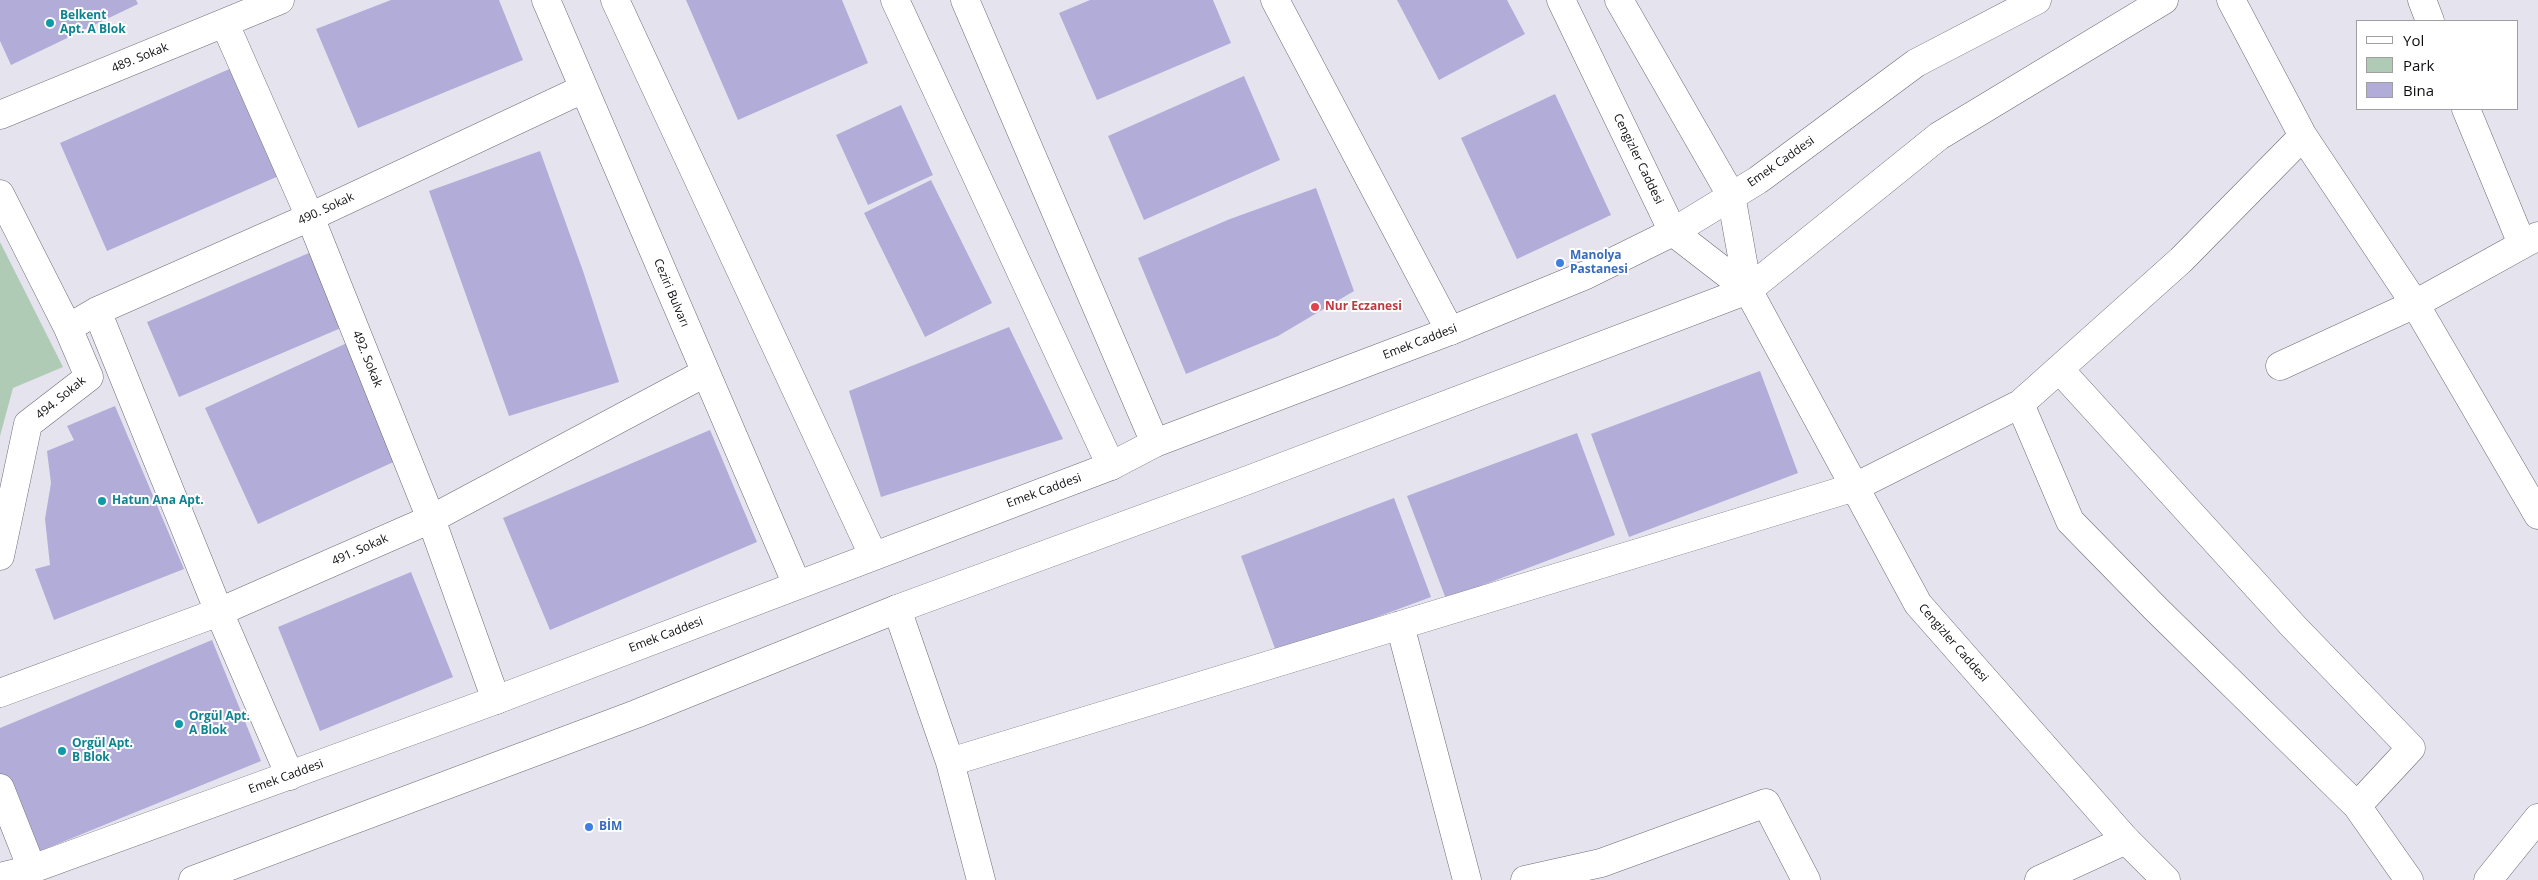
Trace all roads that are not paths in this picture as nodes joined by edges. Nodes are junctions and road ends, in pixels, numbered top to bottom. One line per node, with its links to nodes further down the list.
1 (280, 0): 14 (street, 489. Sokak)
2 (546, 0): 15 (street, Ceziri Bulvarı)
3 (615, 0): 38 (street)
4 (895, 0): 34 (street)
5 (965, 0): 33 (street)
6 (1276, 0): 28 (street)
7 (1561, 0): 22 (street, Cengizler Caddesi)
8 (1619, 0): 20 (street, Cengizler Caddesi)
9 (2037, 0): 20 (street, Emek Caddesi)
10 (2164, 0): 24 (street)
11 (2231, 0): 18 (street)
12 (2422, 0): 13 (street)
13 (2430, 20)
14 (224, 24): 17 (street, 489. Sokak); 21 (street, 492. Sokak)
15 (583, 89): 21 (street, 490. Sokak); 31 (street, Ceziri Bulvarı)
16 (2466, 110): 23 (street)
17 (0, 115)
18 (2303, 136): 25 (street); 30 (street)
19 (0, 194): 27 (street, 494. Sokak)
20 (1731, 195): 22 (street, Emek Caddesi); 24 (street, Cengizler Caddesi)
21 (310, 216): 26 (street, 490. Sokak); 37 (street, 492. Sokak)
22 (1673, 232): 24 (street, Cengizler Caddesi); 28 (street, Emek Caddesi)
23 (2530, 240): 25 (street)
24 (1748, 290): 35 (street, Cengizler Caddesi); 41 (street)
25 (2415, 304): 29 (street); 36 (street)
26 (97, 311): 27 (street, 490. Sokak); 42 (street)
27 (68, 328): 39 (street, 494. Sokak)
28 (1450, 331): 33 (street, Emek Caddesi)
29 (2280, 366)
30 (2059, 368): 32 (street); 49 (street)
31 (705, 373): 37 (street, 491. Sokak); 40 (street, Ceziri Bulvarı)
32 (2020, 404): 35 (street); 49 (street)
33 (1155, 443): 34 (street, Emek Caddesi)
34 (1111, 466): 38 (street, Emek Caddesi)
35 (1855, 487): 43 (street); 51 (street, Cengizler Caddesi)
36 (2538, 515)
37 (431, 519): 42 (street, 491. Sokak); 45 (street, 492. Sokak)
38 (873, 555): 40 (street, Emek Caddesi)
39 (0, 556)
40 (797, 585): 45 (street, Emek Caddesi)
41 (897, 609): 46 (street); 54 (street)
42 (219, 612): 44 (street, 491. Sokak); 47 (street)
43 (1400, 625): 46 (street); 56 (street)
44 (0, 693)
45 (496, 700): 47 (street, Emek Caddesi)
46 (950, 762): 55 (street)
47 (290, 776): 52 (street, Emek Caddesi)
48 (0, 788): 52 (street)
49 (2357, 806): 61 (street)
50 (2538, 818): 62 (street)
51 (2126, 840): 59 (street); 60 (street, Cengizler Caddesi)
52 (32, 869): 53 (street, Emek Caddesi)
53 (0, 877)
54 (193, 880)
55 (981, 880)
56 (1467, 880)
57 (1524, 880): 58 (street)
58 (1806, 880)
59 (2039, 880)
60 (2166, 880)
61 (2409, 880)
62 (2488, 880)

